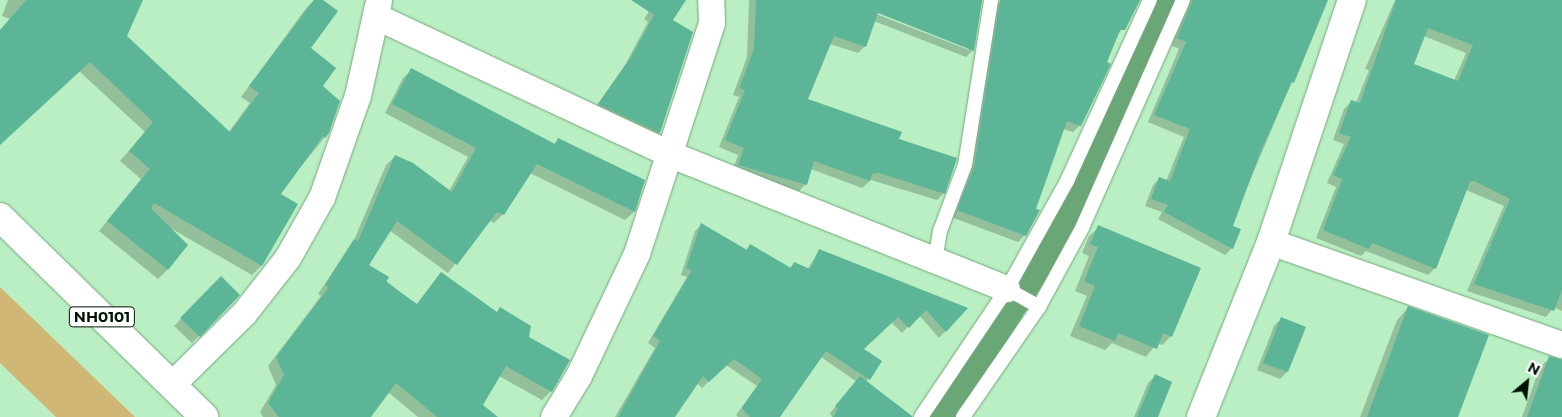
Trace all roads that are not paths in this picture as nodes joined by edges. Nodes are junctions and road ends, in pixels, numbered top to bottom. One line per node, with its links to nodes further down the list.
1 (711, 0): 7 (street)
2 (991, 0): 10 (lane)
3 (1150, 0): 11 (lane)
4 (1183, 0): 12 (lane)
5 (1352, 0): 9 (main road)
6 (378, 8): 7 (street); 14 (street)
7 (669, 154): 10 (street); 16 (street)
8 (0, 217): 14 (main road, NH0101)
9 (1270, 242): 13 (street); 19 (main road)
10 (935, 262): 11 (street)
11 (1010, 291): 12 (lane); 17 (lane)
12 (1039, 307): 18 (lane)
13 (1562, 345)
14 (172, 385): 15 (main road, NH0101)
15 (204, 417)
16 (554, 417)
17 (922, 417)
18 (963, 417)
19 (1201, 417)

